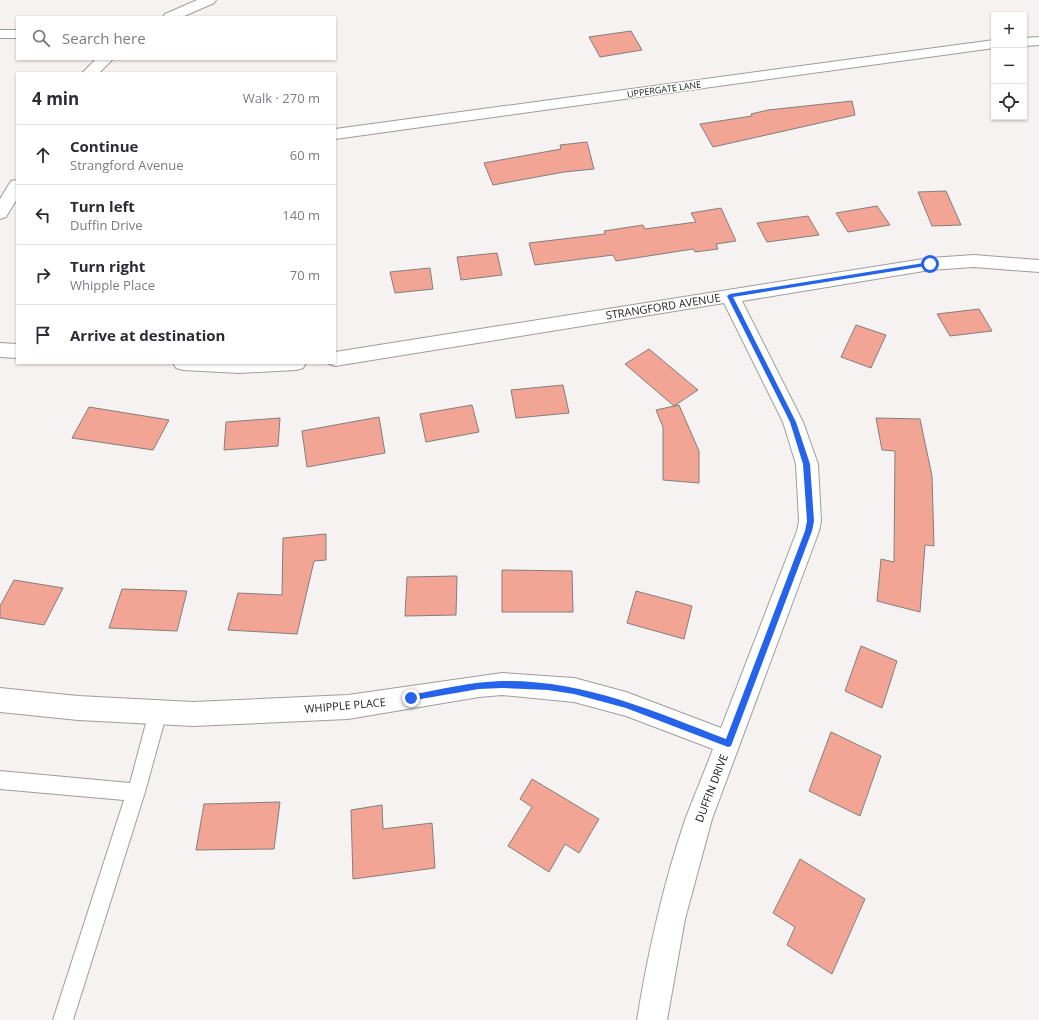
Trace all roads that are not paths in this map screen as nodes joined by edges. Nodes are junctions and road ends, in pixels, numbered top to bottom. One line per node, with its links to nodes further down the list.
1 (209, 0): 2 (street)
2 (172, 16)
3 (0, 34): 4 (street)
4 (16, 34)
5 (1039, 41): 6 (street)
6 (1027, 42)
7 (991, 44): 10 (street, UPPERGATE LANE)
8 (104, 60): 9 (street)
9 (91, 72)
10 (336, 134)
11 (16, 187): 12 (street)
12 (0, 213)
13 (1039, 266): 14 (street, STRANGFORD AVENUE)
14 (730, 296): 17 (street, STRANGFORD AVENUE); 22 (street, DUFFIN DRIVE)
15 (0, 350): 16 (street)
16 (16, 351)
17 (336, 358)
18 (201, 364): 19 (street)
19 (277, 364)
20 (0, 700): 21 (street, WHIPPLE PLACE)
21 (158, 712): 22 (street, WHIPPLE PLACE); 24 (lane)
22 (728, 743): 26 (street, DUFFIN DRIVE)
23 (0, 780): 24 (lane)
24 (136, 792): 25 (lane)
25 (63, 1020)
26 (652, 1020)

